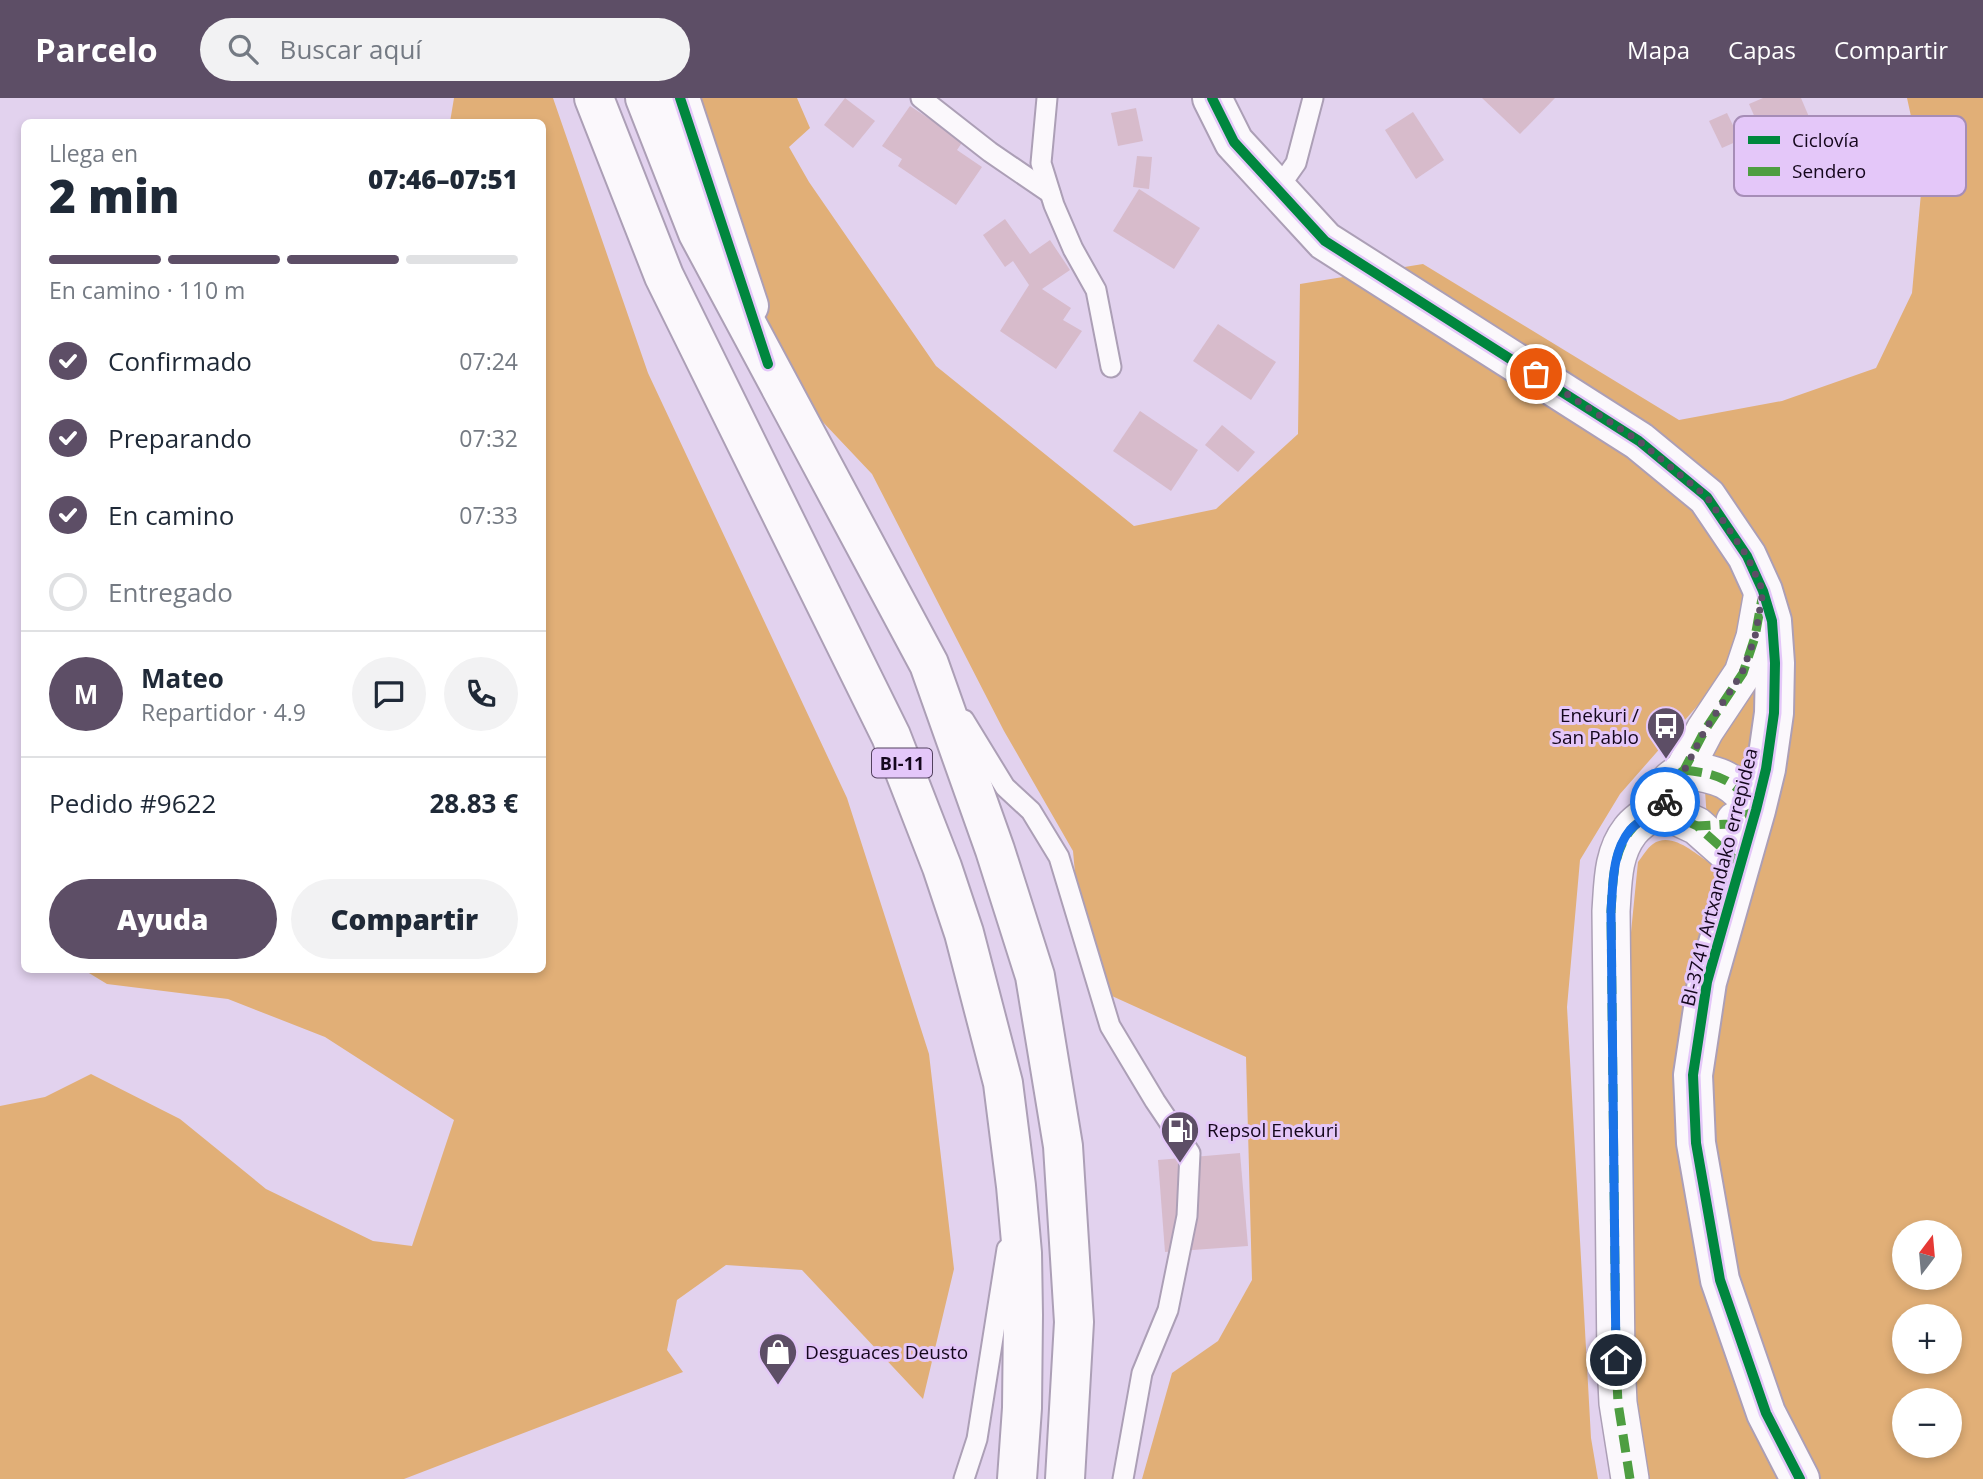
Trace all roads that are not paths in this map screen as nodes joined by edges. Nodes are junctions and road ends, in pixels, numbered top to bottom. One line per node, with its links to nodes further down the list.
1 (594, 98): 19 (main road, BI-11)
2 (645, 98): 10 (main road, BI-11)
3 (680, 98): 10 (main road)
4 (921, 98): 9 (lane)
5 (1047, 98): 9 (lane)
6 (1212, 98): 8 (main road, BI-3741 Artxandako errepidea)
7 (1313, 98): 8 (lane)
8 (1277, 190): 12 (main road, BI-3741 Artxandako errepidea)
9 (1050, 193): 11 (lane)
10 (768, 364): 13 (main road, BI-11)
11 (1111, 368)
12 (1763, 591): 14 (street); 16 (main road, BI-3741 Artxandako errepidea)
13 (929, 664): 22 (main road, BI-11); 23 (lane)
14 (1684, 771): 15 (street); 16 (street)
15 (1665, 804): 17 (street); 24 (street)
16 (1756, 810): 17 (street); 18 (main road, BI-3741 Artxandako errepidea)
17 (1697, 826): 18 (street)
18 (1740, 864): 25 (main road, BI-3741 Artxandako errepidea)
19 (1016, 1186): 20 (lane); 21 (main road, BI-11)
20 (964, 1479)
21 (1017, 1479)
22 (1065, 1479)
23 (1123, 1479)
24 (1630, 1479)
25 (1800, 1479)

